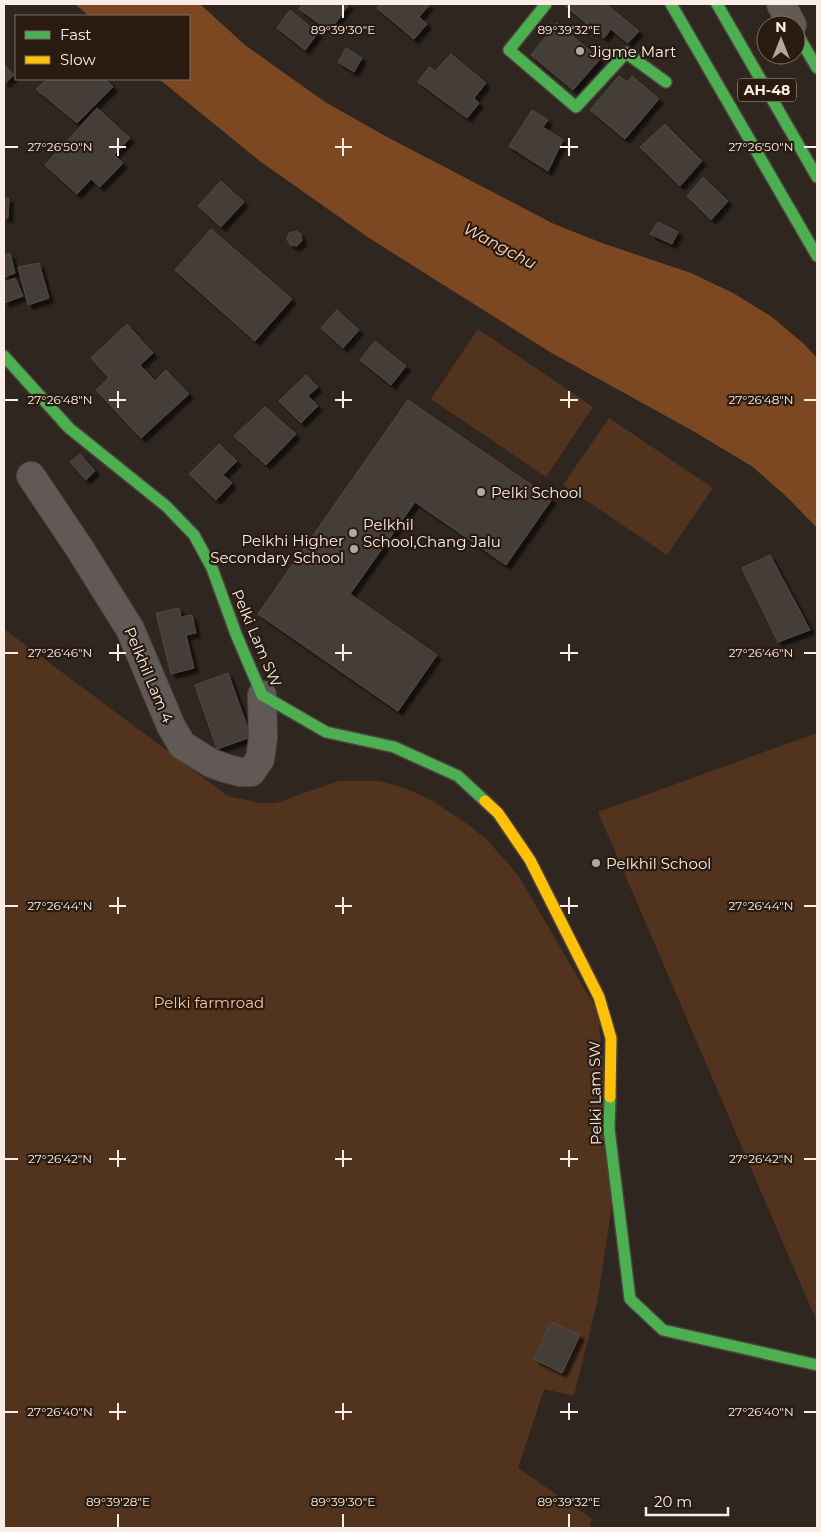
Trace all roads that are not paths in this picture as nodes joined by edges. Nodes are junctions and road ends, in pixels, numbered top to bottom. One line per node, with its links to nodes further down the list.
1 (546, 4): 6 (main road)
2 (670, 4): 8 (main road, AH-48)
3 (717, 4): 7 (main road, AH-48)
4 (806, 49): 5 (main road)
5 (817, 68)
6 (666, 82)
7 (817, 177)
8 (817, 256)
9 (4, 356): 11 (main road, Pelki Lam SW)
10 (31, 476): 11 (street, Pelkhil Lam 4)
11 (262, 695): 12 (main road, Pelki Lam SW)
12 (817, 1365)

